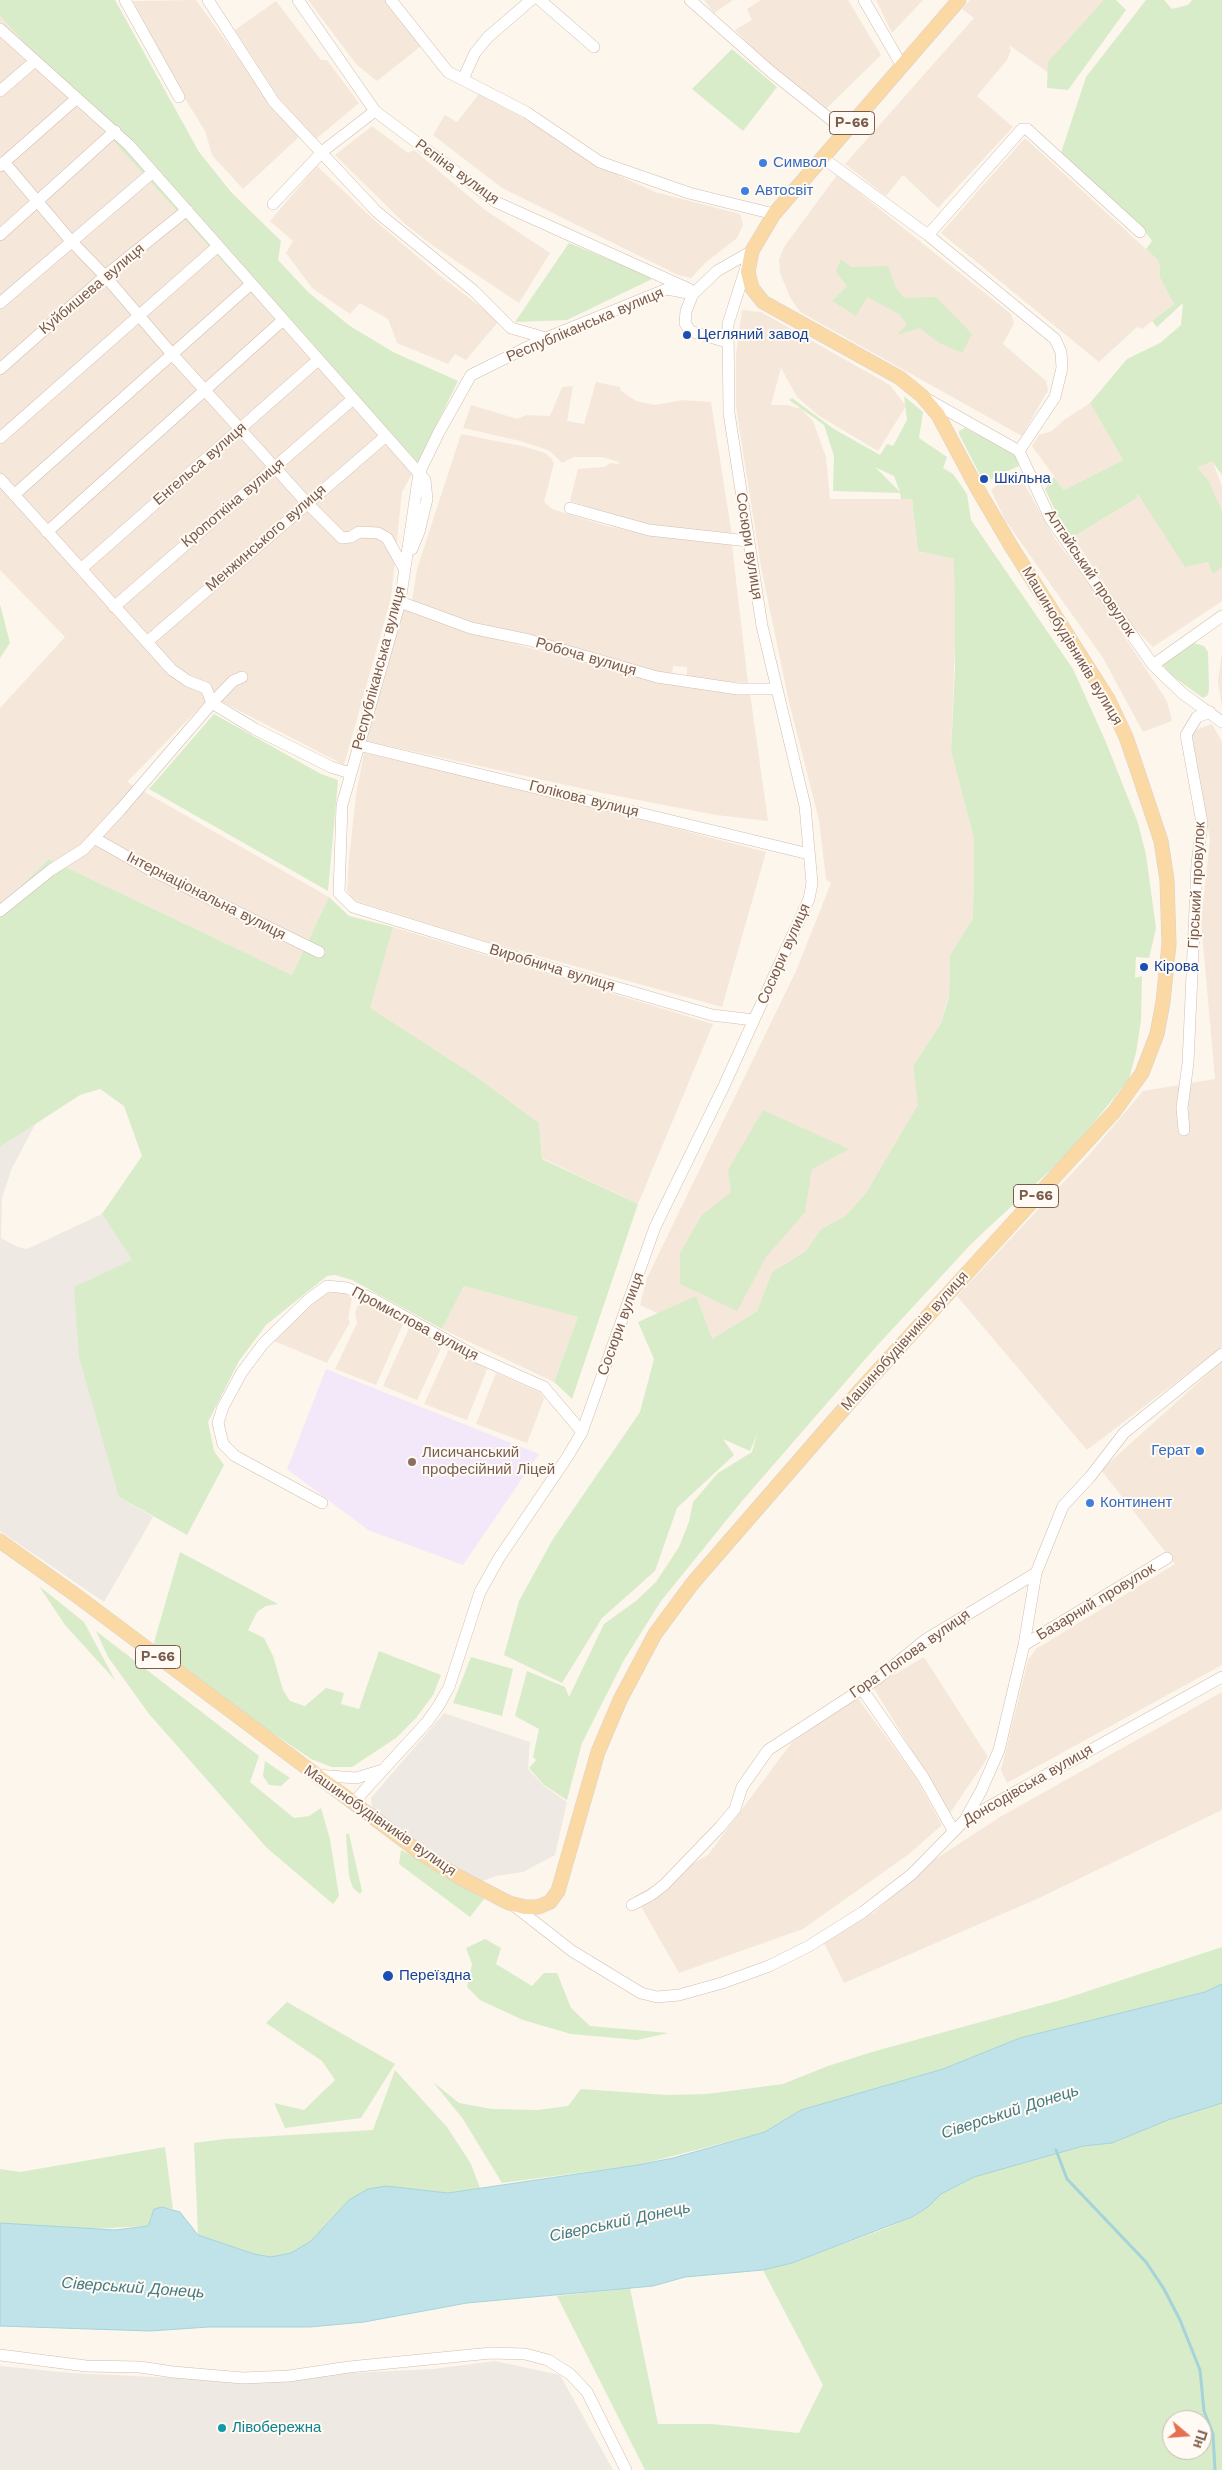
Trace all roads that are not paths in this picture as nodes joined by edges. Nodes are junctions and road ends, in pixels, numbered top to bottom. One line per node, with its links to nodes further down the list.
1 (125, 0): 16 (street)
2 (208, 0): 21 (street)
3 (298, 0): 18 (street, Рєпіна вулиця)
4 (391, 0): 14 (street)
5 (530, 0): 14 (street)
6 (540, 0): 11 (street)
7 (690, 0): 20 (street)
8 (864, 0): 13 (street)
9 (959, 0): 13 (main road, Сосюри вулиця / Р-66)
10 (0, 29): 12 (street)
11 (594, 47)
12 (35, 61): 15 (street); 17 (street)
13 (902, 66): 20 (main road, Сосюри вулиця / Р-66)
14 (463, 79): 28 (street)
15 (0, 92)
16 (179, 97)
17 (77, 98): 19 (street); 23 (street)
18 (375, 112): 21 (street); 37 (street, Рєпіна вулиця)
19 (115, 131): 24 (street); 25 (street)
20 (845, 131): 22 (main road, Сосюри вулиця / Р-66)
21 (323, 151): 26 (street); 41 (street)
22 (823, 158): 28 (main road, Сосюри вулиця / Р-66); 31 (street)
23 (2, 164): 25 (street)
24 (153, 172): 27 (street); 32 (street)
25 (37, 202): 30 (street); 32 (street)
26 (273, 204)
27 (187, 210): 33 (street); 35 (street, Куйбишева вулиця)
28 (774, 214): 34 (main road, Сосюри вулиця / Р-66)
29 (1140, 232): 31 (street)
30 (0, 235)
31 (928, 235): 52 (street)
32 (71, 241): 35 (street); 38 (street)
33 (218, 246): 36 (street); 39 (street)
34 (752, 252): 37 (street); 42 (street, Сосюри вулиця); 47 (main road, Машинобудівників вулиця / Р-66)
35 (105, 276): 39 (street); 45 (street, Куйбишева вулиця)
36 (251, 284): 40 (street); 43 (street)
37 (694, 293): 41 (street, Республіканська вулиця); 42 (street)
38 (0, 303)
39 (139, 315): 43 (street); 51 (street)
40 (283, 320): 44 (street); 46 (street)
41 (546, 338): 54 (street, Республіканська вулиця)
42 (727, 342): 60 (street, Сосюри вулиця)
43 (172, 354): 46 (street); 56 (street)
44 (318, 360): 48 (street); 49 (street, Енгельса вулиця)
45 (0, 369)
46 (206, 391): 49 (street); 59 (street)
47 (922, 396): 52 (street); 96 (main road, Машинобудівників вулиця / Р-66)
48 (353, 399): 50 (street); 53 (street, Кропоткіна вулиця)
49 (241, 428): 53 (street); 61 (street, Енгельса вулиця)
50 (386, 436): 54 (street); 57 (street, Менжинського вулиця)
51 (0, 438)
52 (1019, 450): 67 (street, Алтайський провулок)
53 (275, 468): 57 (street); 64 (street, Кропоткіна вулиця)
54 (419, 474): 62 (street, Республіканська вулиця)
55 (0, 479): 56 (street)
56 (14, 495): 59 (street)
57 (307, 503): 62 (street); 66 (street, Менжинського вулиця)
58 (570, 508): 60 (street)
59 (47, 532): 61 (street)
60 (748, 541): 69 (street, Сосюри вулиця)
61 (81, 569): 64 (street)
62 (405, 570): 63 (street, Республіканська вулиця)
63 (400, 602): 69 (street, Робоча вулиця); 73 (street, Республіканська вулиця)
64 (114, 606): 66 (street)
65 (1222, 616): 67 (street)
66 (147, 642): 70 (street)
67 (1153, 665): 71 (street, Алтайський провулок)
68 (242, 677): 70 (street)
69 (776, 689): 76 (street, Сосюри вулиця)
70 (212, 703): 74 (street); 75 (street)
71 (1210, 712): 72 (street, Алтайський провулок); 81 (street, Гірський провулок)
72 (1222, 722)
73 (358, 745): 74 (street, Республіканська вулиця); 76 (street, Голікова вулиця)
74 (350, 773): 77 (street, Республіканська вулиця)
75 (94, 838): 78 (street); 79 (street, Інтернаціональна вулиця)
76 (809, 854): 80 (street, Сосюри вулиця)
77 (353, 907): 80 (street, Виробнича вулиця)
78 (0, 911)
79 (319, 952)
80 (754, 1020): 83 (street, Сосюри вулиця)
81 (1184, 1130)
82 (1222, 1354): 87 (street)
83 (582, 1432): 84 (street, Промислова вулиця); 91 (street, Сосюри вулиця)
84 (322, 1503)
85 (0, 1541): 92 (main road, Машинобудівників вулиця / Р-66)
86 (1168, 1558): 88 (street, Базарний провулок)
87 (1036, 1572): 88 (street); 90 (street, Гора Попова вулиця)
88 (1024, 1645): 94 (street)
89 (1222, 1677): 94 (street, Донсодівська вулиця)
90 (862, 1689): 95 (street); 97 (street, Гора Попова вулиця)
91 (383, 1770): 92 (street); 93 (street, Сосюри вулиця)
92 (314, 1774): 93 (main road, Машинобудівників вулиця / Р-66)
93 (353, 1803): 96 (main road, Машинобудівників вулиця / Р-66)
94 (965, 1820): 95 (street, Донсодівська вулиця)
95 (953, 1830): 96 (street, Донсодівська вулиця)
96 (509, 1903)
97 (632, 1905)
98 (0, 2355): 99 (street)
99 (626, 2470)

